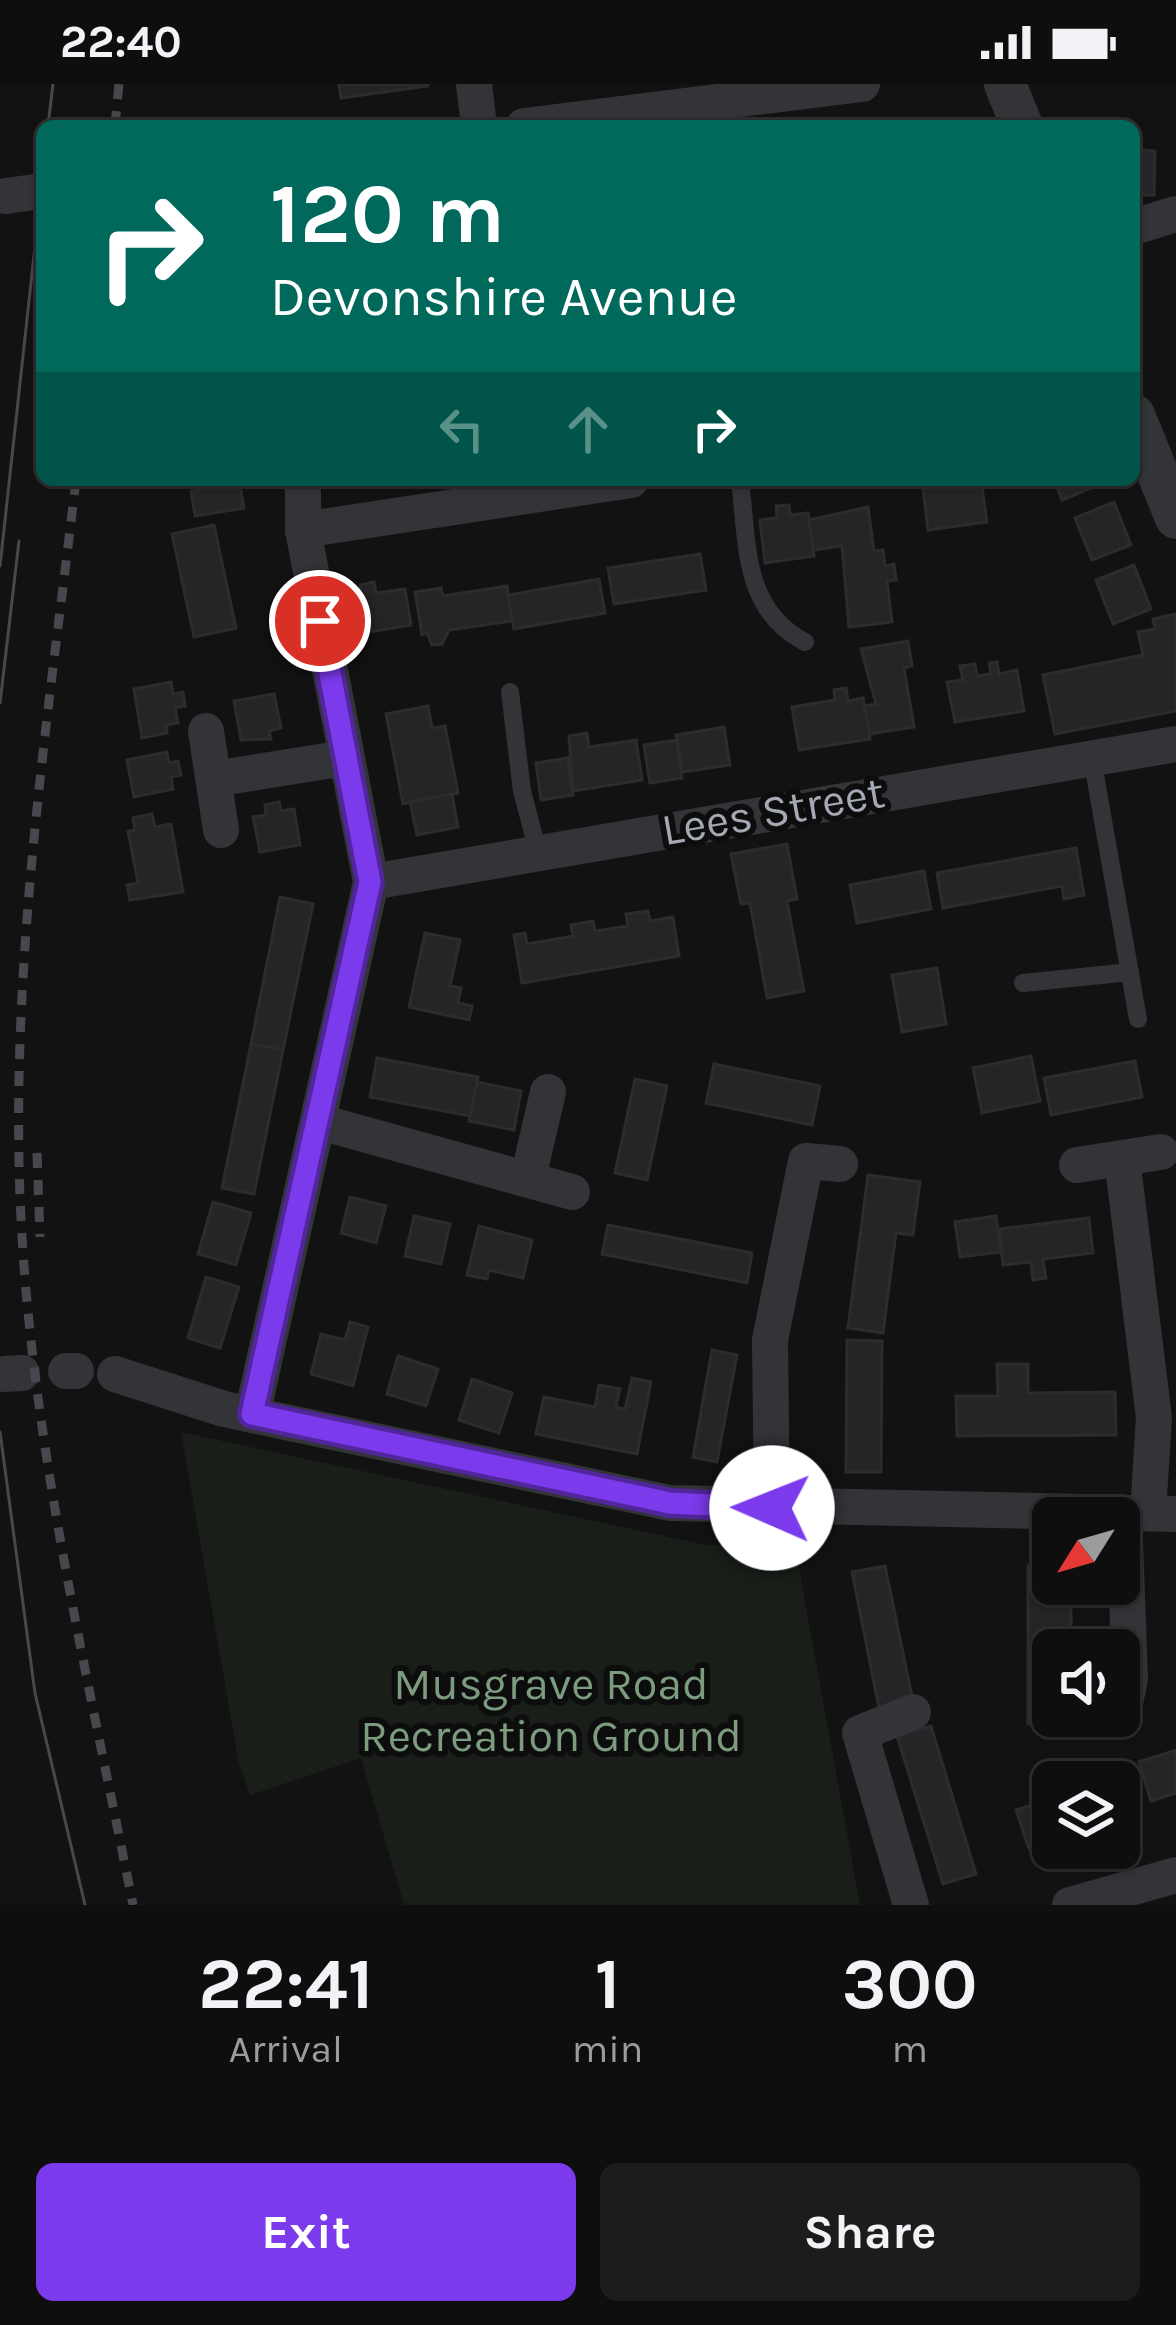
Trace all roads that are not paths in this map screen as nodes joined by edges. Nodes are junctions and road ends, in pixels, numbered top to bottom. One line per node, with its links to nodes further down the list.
1 (474, 84): 5 (street)
2 (862, 84): 4 (street)
3 (1005, 84): 7 (street)
4 (784, 89): 6 (street)
5 (478, 120)
6 (566, 120)
7 (1020, 120)
8 (1176, 214): 9 (street)
9 (1140, 225)
10 (1140, 430): 14 (street)
11 (303, 486): 15 (street)
12 (592, 486): 15 (street)
13 (741, 486): 16 (lane)
14 (1176, 518)
15 (303, 530): 20 (street)
16 (806, 642)
17 (510, 692): 24 (lane)
18 (206, 731): 22 (street)
19 (1176, 744): 21 (street, Lees Street)
20 (345, 758): 22 (street); 25 (street)
21 (1092, 758): 24 (street, Lees Street); 26 (lane)
22 (214, 778): 23 (street)
23 (221, 830)
24 (538, 853): 25 (street, Lees Street)
25 (370, 882): 30 (street)
26 (1130, 972): 27 (lane); 28 (lane)
27 (1022, 982)
28 (1138, 1019)
29 (548, 1092): 35 (street)
30 (320, 1122): 35 (street); 38 (street)
31 (1161, 1152): 32 (street)
32 (1122, 1158): 34 (street); 40 (street)
33 (840, 1164): 39 (street)
34 (1077, 1165)
35 (528, 1178): 36 (street)
36 (572, 1192)
37 (115, 1374): 38 (street)
38 (252, 1414): 39 (street)
39 (772, 1508): 40 (street)
40 (1149, 1513): 41 (street)
41 (1140, 1633)
42 (913, 1712): 44 (street)
43 (1176, 1875): 45 (street)
44 (910, 1905)
45 (1070, 1905)

